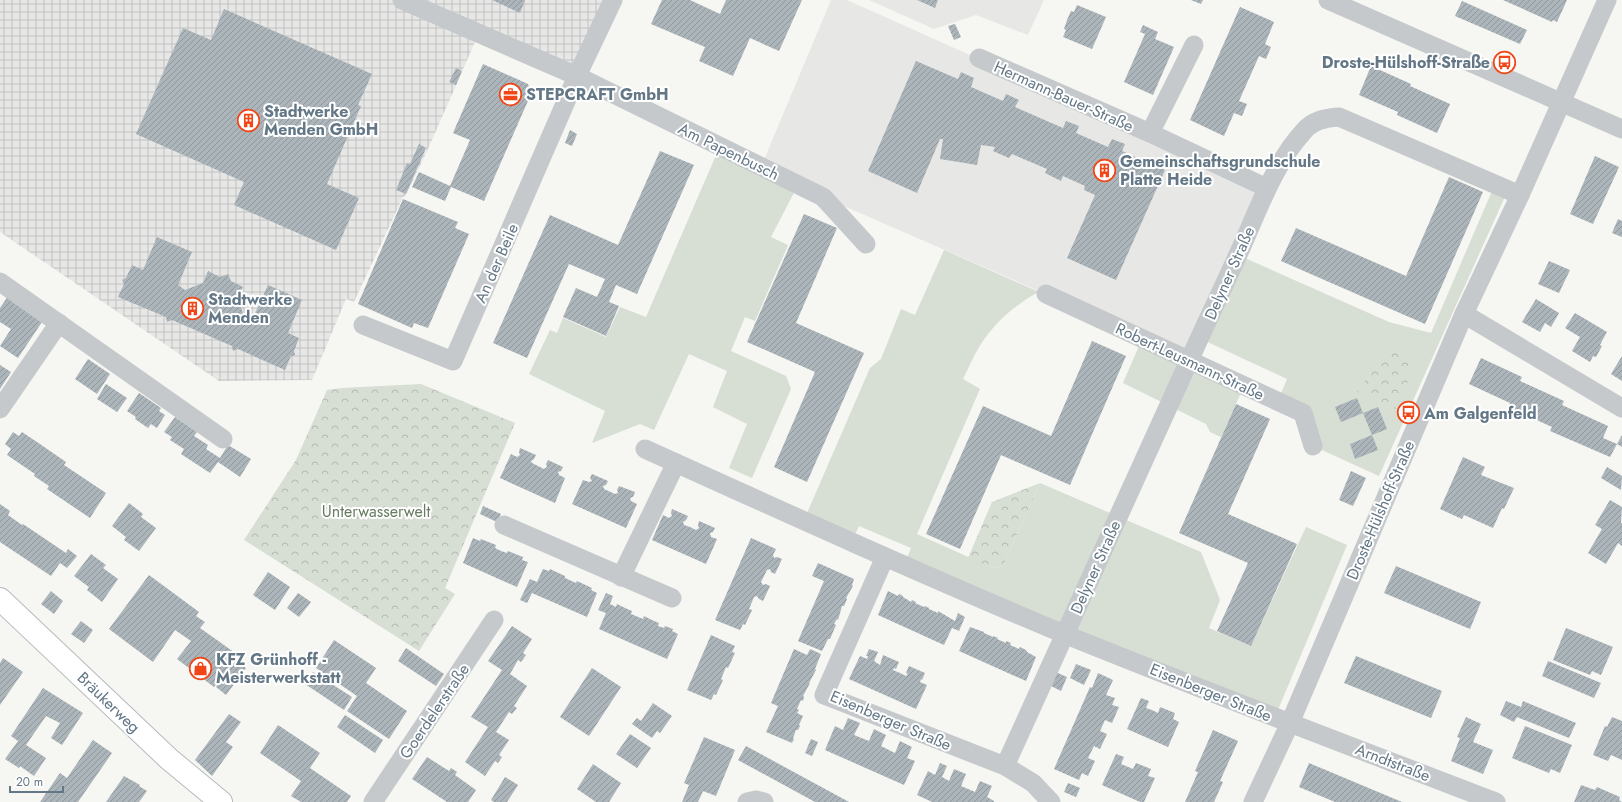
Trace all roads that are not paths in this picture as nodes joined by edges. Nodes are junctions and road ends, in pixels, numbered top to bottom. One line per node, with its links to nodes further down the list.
1 (402, 0): 7 (street, Am Papenbusch)
2 (613, 0): 7 (street)
3 (1328, 0): 8 (street)
4 (1607, 0): 8 (street, Droste-Hülshoff-Straße)
5 (1194, 45): 10 (street, Hermann-Bauer-Straße)
6 (979, 58): 10 (street, Hermann-Bauer-Straße)
7 (577, 76): 13 (street, Am Papenbusch); 18 (street, An der Beile)
8 (1561, 103): 9 (street); 12 (street, Droste-Hülshoff-Straße)
9 (1622, 129)
10 (1150, 133): 11 (street, Hermann-Bauer-Straße)
11 (1267, 188): 12 (street, Delyner Straße); 19 (street, Delyner Straße)
12 (1520, 195): 16 (street, Droste-Hülshoff-Straße)
13 (866, 244)
14 (0, 282): 17 (street)
15 (1046, 294): 19 (street, Robert-Leusmann-Straße)
16 (1464, 314): 20 (street); 33 (street, Droste-Hülshoff-Straße)
17 (59, 323): 21 (street); 22 (street)
18 (363, 325)
19 (1189, 361): 23 (street, Robert-Leusmann-Straße); 32 (street, Delyner Straße)
20 (1622, 408)
21 (0, 409)
22 (223, 439)
23 (1313, 446)
24 (645, 448): 25 (street, Eisenberger Straße)
25 (676, 463): 27 (street, Eisenberger Straße); 28 (street)
26 (504, 525): 28 (street)
27 (885, 557): 32 (street, Eisenberger Straße); 34 (street, Eisenberger Straße)
28 (621, 576): 29 (street)
29 (672, 598)
30 (0, 599): 35 (main road, Bräukerweg)
31 (494, 620): 36 (street, Goerdelerstraße)
32 (1065, 634): 33 (street, Eisenberger Straße); 34 (street)
33 (1290, 723): 40 (street, Droste-Hülshoff-Straße); 41 (street, Arndtstraße)
34 (1005, 766): 39 (street, Eisenberger Straße)
35 (221, 802)
36 (373, 802)
37 (747, 802): 38 (street)
38 (764, 802)
39 (1051, 802)
40 (1254, 802)
41 (1496, 802)

